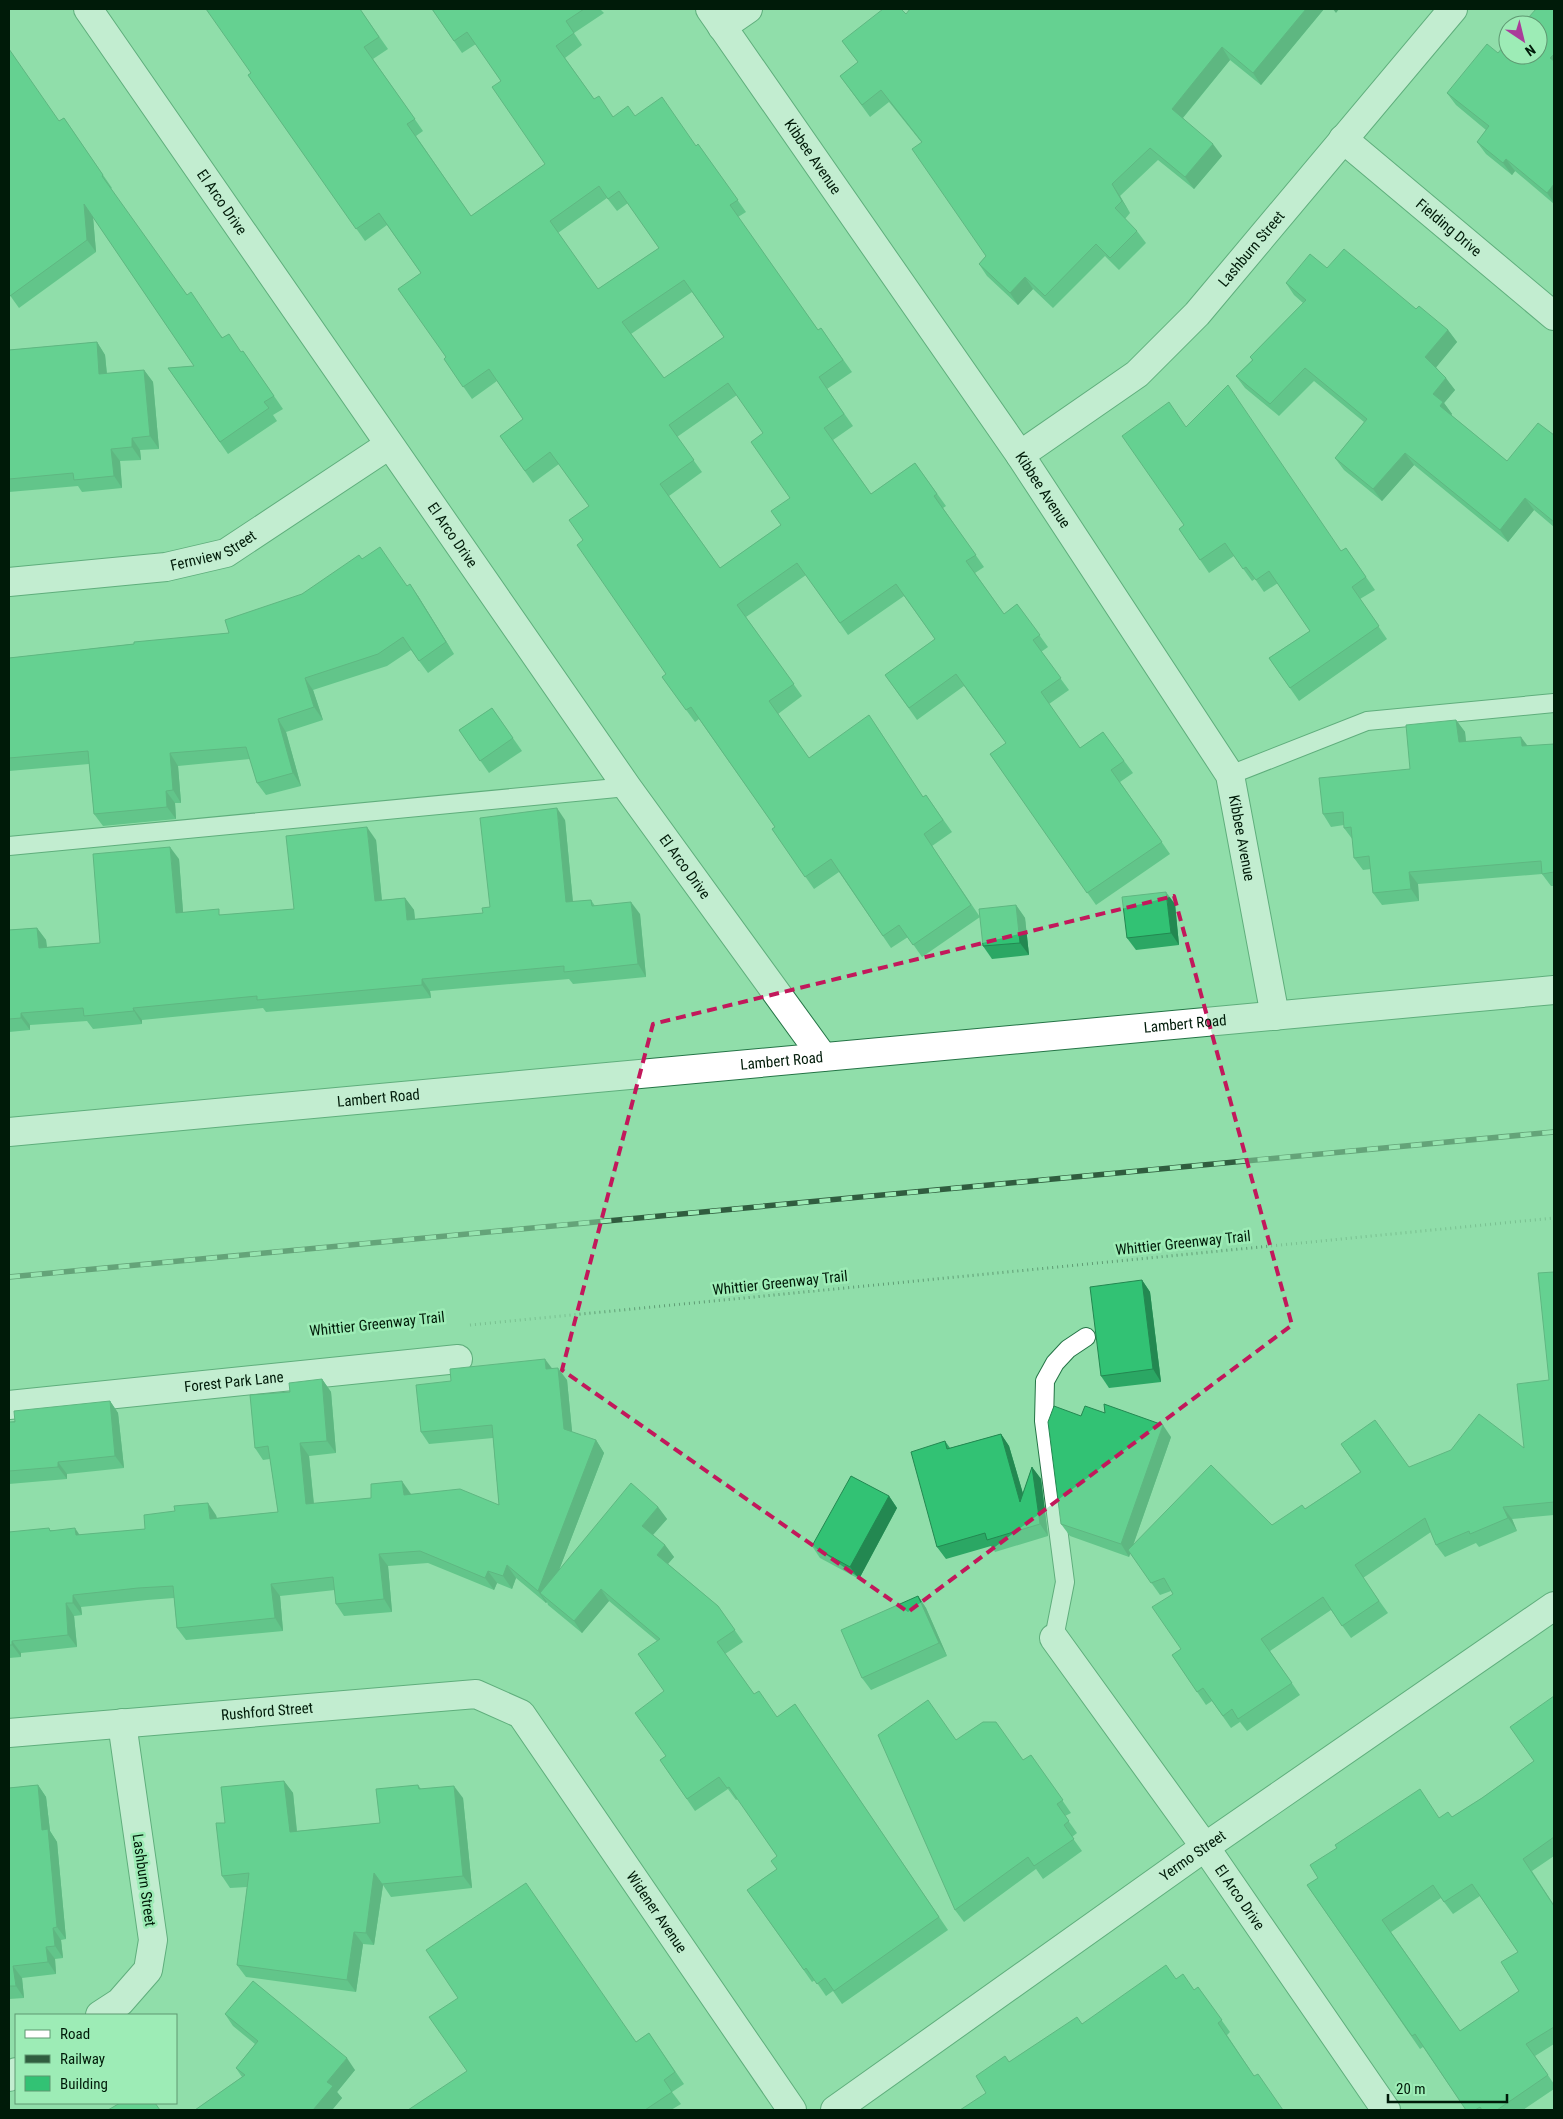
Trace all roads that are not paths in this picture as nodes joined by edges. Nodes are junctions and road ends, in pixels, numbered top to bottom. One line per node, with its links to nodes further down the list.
1 (88, 9): 7 (street, El Arco Drive)
2 (748, 9): 4 (street)
3 (1453, 9): 5 (street, Lashburn Street)
4 (716, 18): 8 (street, Kibbee Avenue)
5 (1343, 140): 6 (street, Fielding Drive); 8 (street, Lashburn Street)
6 (1554, 316)
7 (390, 444): 9 (street, Fernview Street); 12 (street, El Arco Drive)
8 (1020, 455): 11 (street, Kibbee Avenue)
9 (9, 582)
10 (1554, 703): 11 (lane)
11 (1230, 774): 15 (street, Kibbee Avenue)
12 (627, 787): 13 (lane); 16 (street, El Arco Drive)
13 (9, 846)
14 (1554, 990): 15 (street, Lambert Road)
15 (1275, 1016): 16 (street, Lambert Road)
16 (823, 1058): 17 (street, Lambert Road)
17 (9, 1132)
18 (1086, 1337): 22 (lane)
19 (458, 1359): 20 (street, Forest Park Lane)
20 (9, 1405)
21 (1554, 1606): 26 (street, Yermo Street)
22 (1054, 1638): 26 (street, El Arco Drive)
23 (521, 1714): 24 (street, Rushford Street); 28 (street, Widener Avenue)
24 (122, 1723): 25 (street, Rushford Street); 27 (street, Lashburn Street)
25 (9, 1733)
26 (1205, 1847): 29 (street, Yermo Street); 30 (street, El Arco Drive)
27 (102, 2014)
28 (792, 2110)
29 (835, 2110)
30 (1386, 2110)

